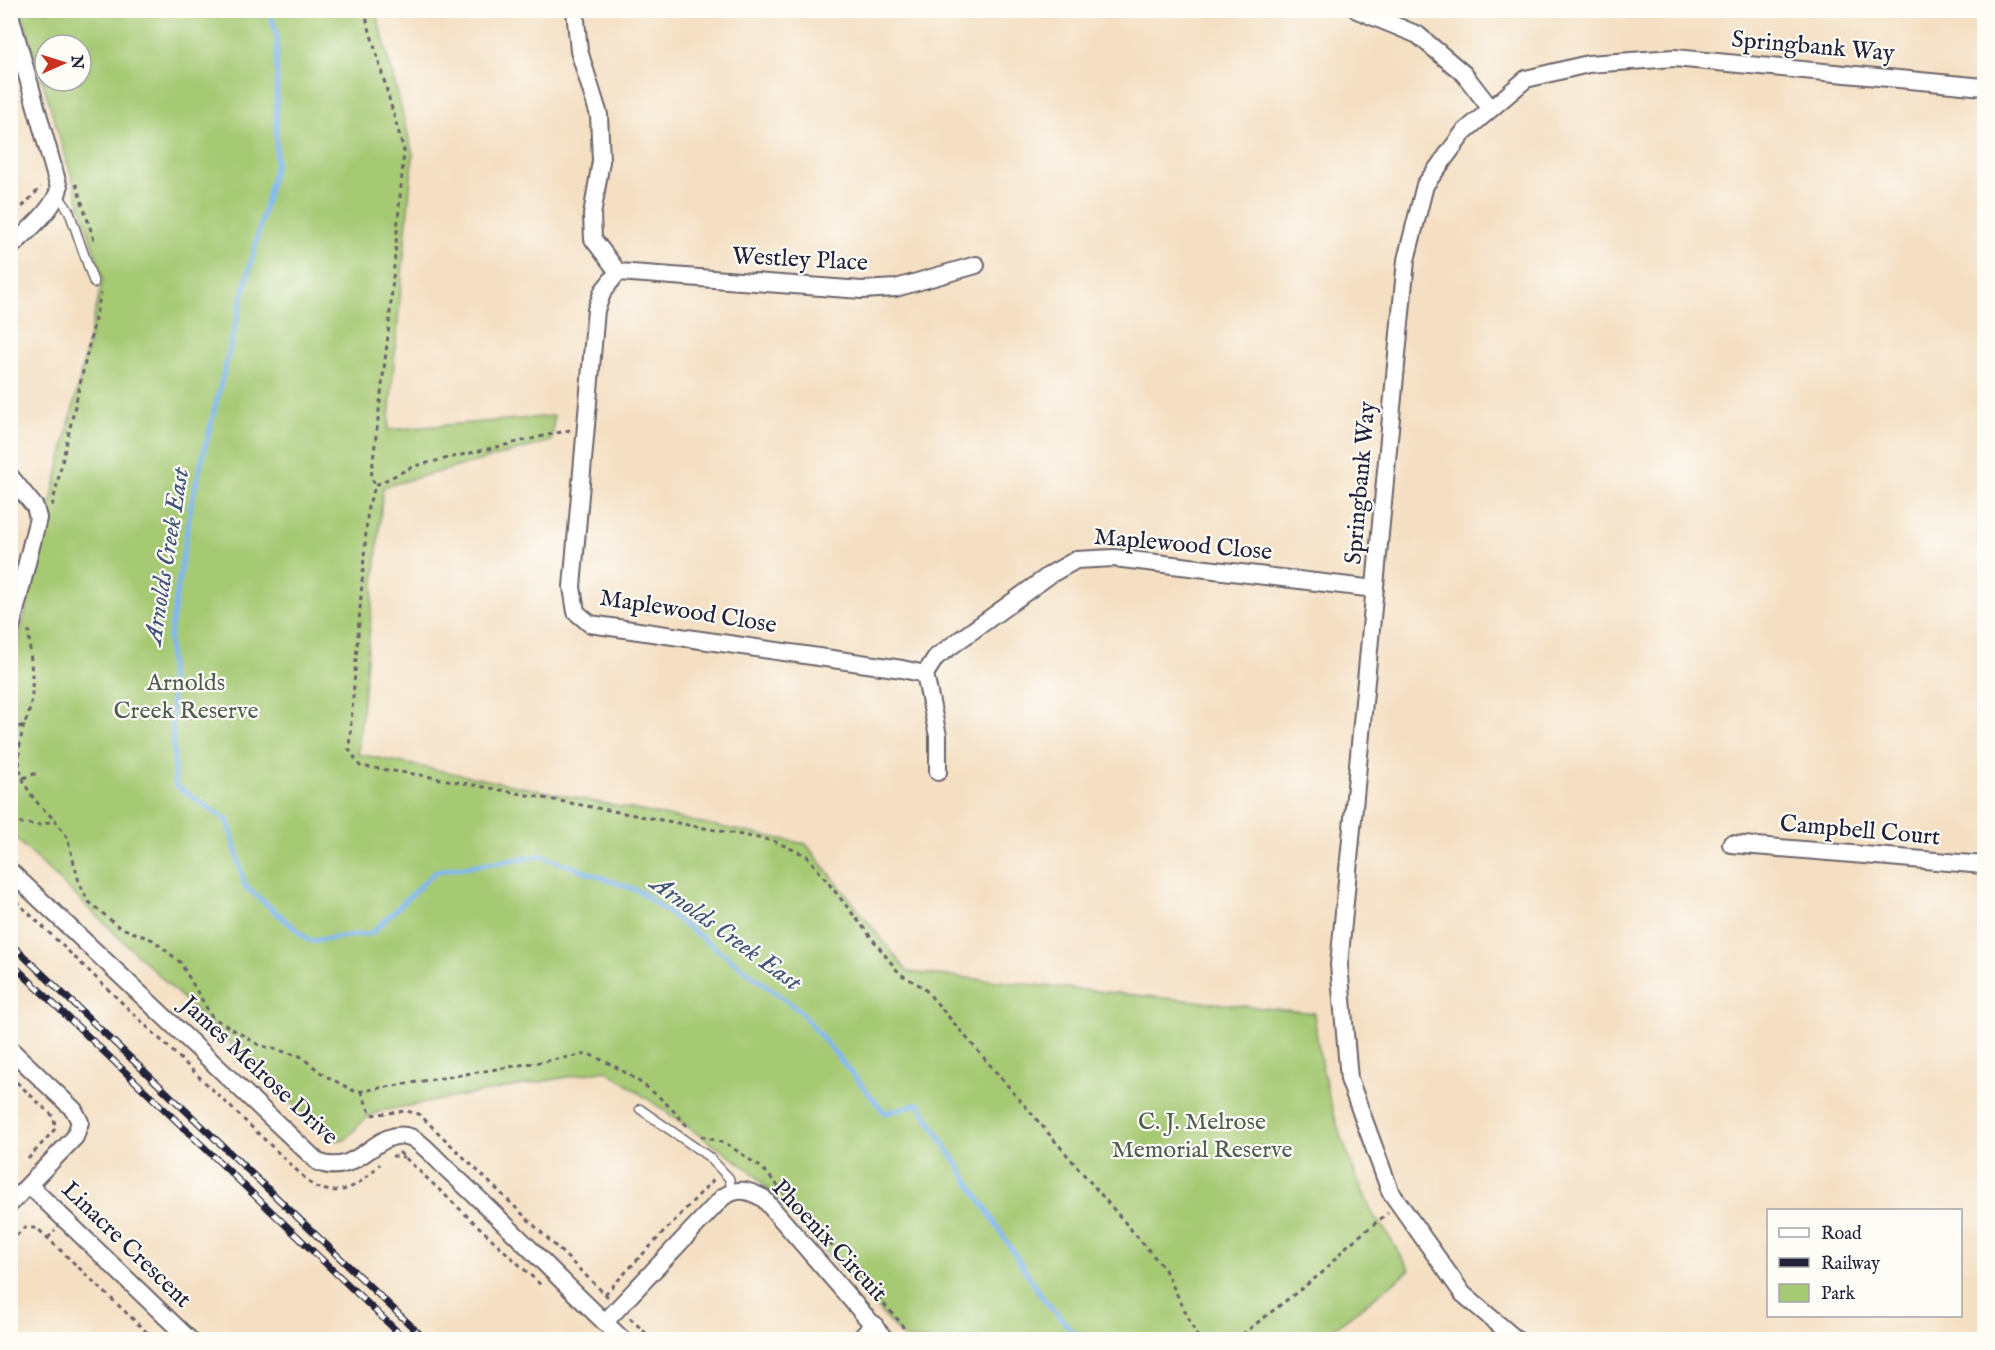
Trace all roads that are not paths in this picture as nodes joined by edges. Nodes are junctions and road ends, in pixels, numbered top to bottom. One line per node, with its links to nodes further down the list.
1 (575, 10): 9 (street)
2 (1357, 10): 5 (street)
3 (10, 15): 6 (street)
4 (1984, 87): 5 (street, Springbank Way)
5 (1491, 109): 12 (street, Springbank Way)
6 (58, 195): 7 (street); 10 (lane)
7 (10, 248)
8 (976, 266): 9 (street, Westley Place)
9 (618, 272): 14 (street, Maplewood Close)
10 (98, 285)
11 (10, 476): 13 (street)
12 (1375, 589): 14 (street, Maplewood Close); 30 (street, Springbank Way)
13 (10, 633)
14 (925, 674): 15 (street)
15 (938, 772)
16 (1731, 844): 17 (street, Campbell Court)
17 (1984, 865)
18 (10, 871): 24 (street, James Melrose Drive)
19 (10, 1049): 21 (street)
20 (640, 1109): 22 (lane)
21 (29, 1185): 23 (street); 26 (street, Linacre Crescent)
22 (732, 1191): 24 (street, Phoenix Circuit); 25 (street, Phoenix Circuit)
23 (10, 1204)
24 (605, 1322): 27 (street)
25 (874, 1324): 28 (street); 29 (street, Phoenix Circuit)
26 (190, 1340)
27 (623, 1340)
28 (858, 1340)
29 (886, 1340)
30 (1516, 1340)

